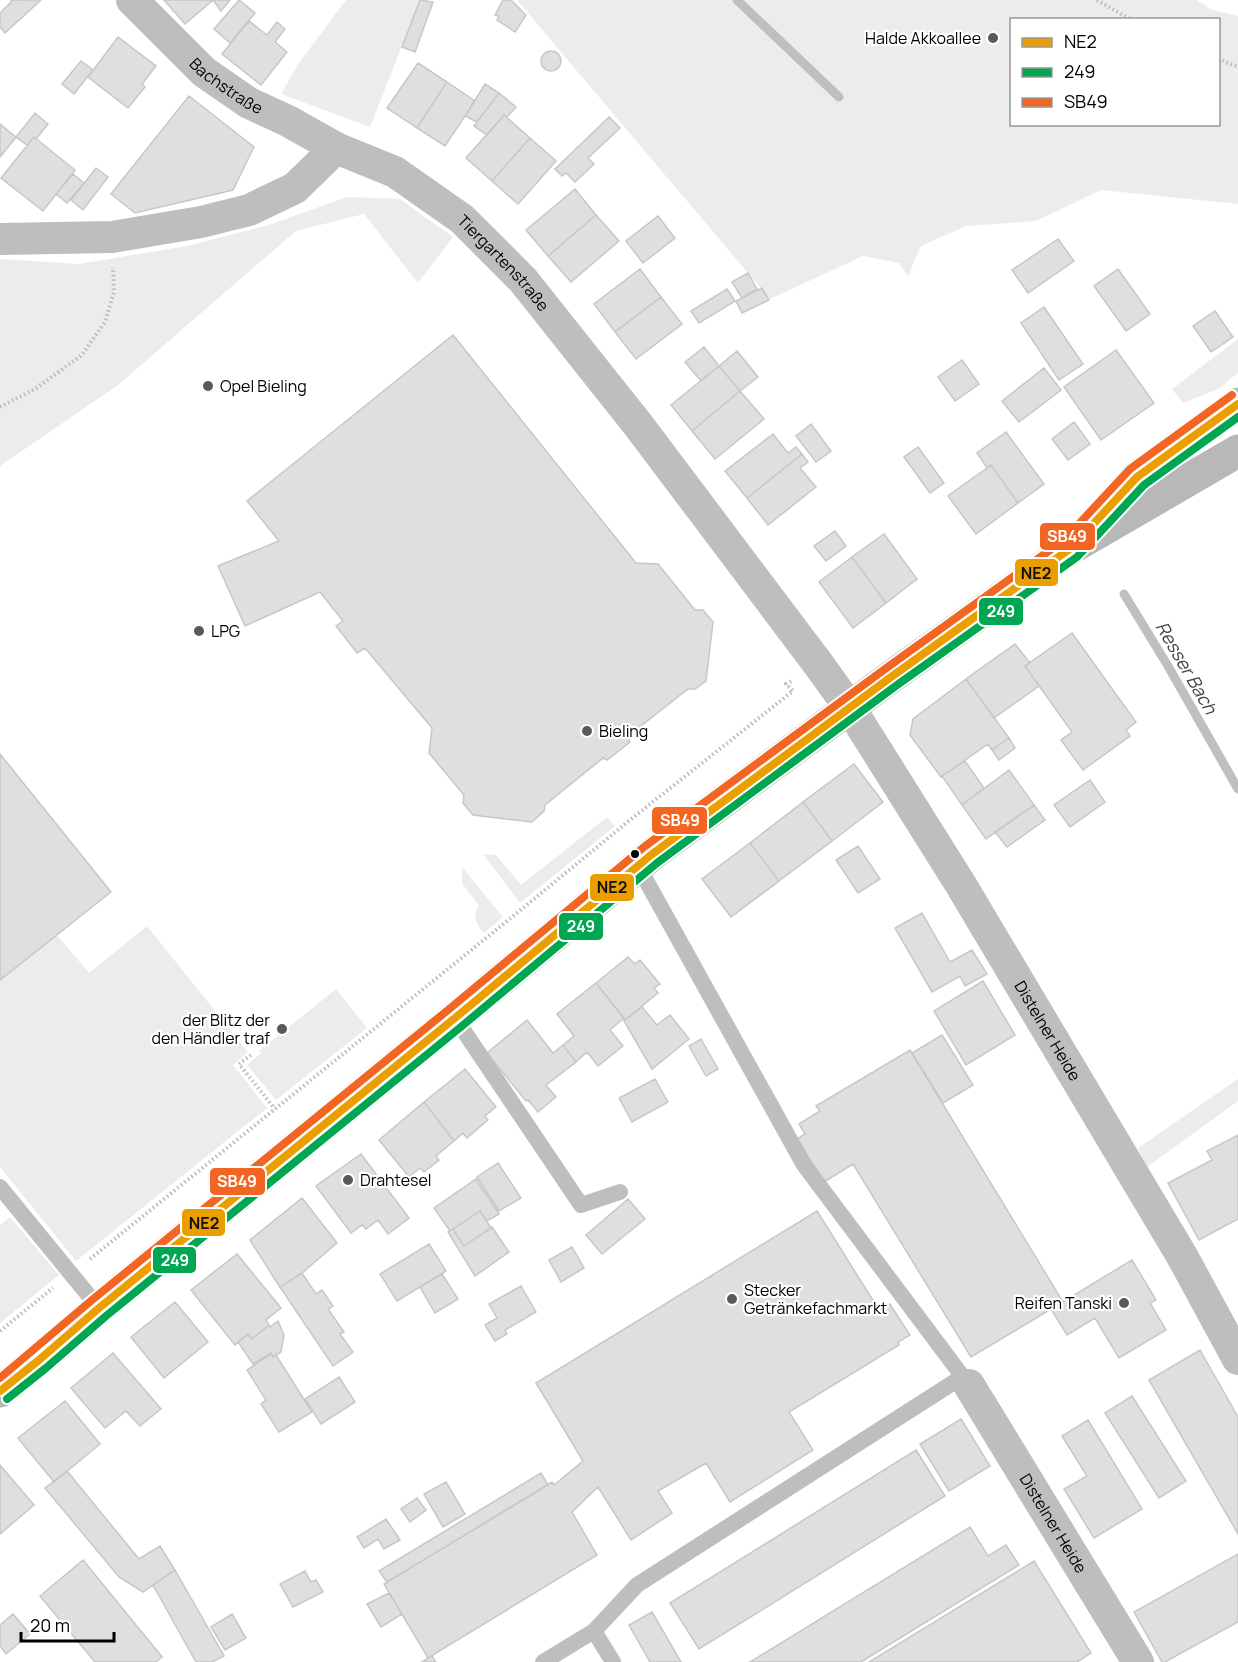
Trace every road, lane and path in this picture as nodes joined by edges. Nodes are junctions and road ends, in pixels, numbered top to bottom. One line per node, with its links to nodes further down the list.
1 (132, 0): 6 (street, Bachstraße)
2 (1097, 0): 3 (path)
3 (1128, 18)
4 (1220, 60): 5 (path)
5 (1238, 67)
6 (336, 148): 7 (street); 14 (street, Tiergartenstraße)
7 (112, 237): 8 (street); 10 (path)
8 (0, 239)
9 (1238, 404): 11 (main road)
10 (0, 407)
11 (1208, 426): 12 (street); 13 (main road)
12 (1235, 459): 13 (main road)
13 (1071, 548): 15 (main road)
14 (819, 665): 15 (street, Tiergartenstraße); 19 (path)
15 (850, 708): 16 (main road); 25 (street, Distelner Heide)
16 (638, 866): 17 (main road); 26 (lane)
17 (454, 1018): 21 (lane); 23 (main road)
18 (251, 1055): 19 (path)
19 (275, 1109): 22 (path)
20 (0, 1187): 22 (lane)
21 (620, 1191)
22 (72, 1273): 23 (lane); 24 (path)
23 (99, 1308): 27 (main road)
24 (0, 1331)
25 (1238, 1359)
26 (966, 1381): 28 (lane); 31 (street, Distelner Heide)
27 (0, 1391)
28 (594, 1631): 29 (lane); 30 (lane)
29 (543, 1662)
30 (613, 1662)
31 (1138, 1662)

